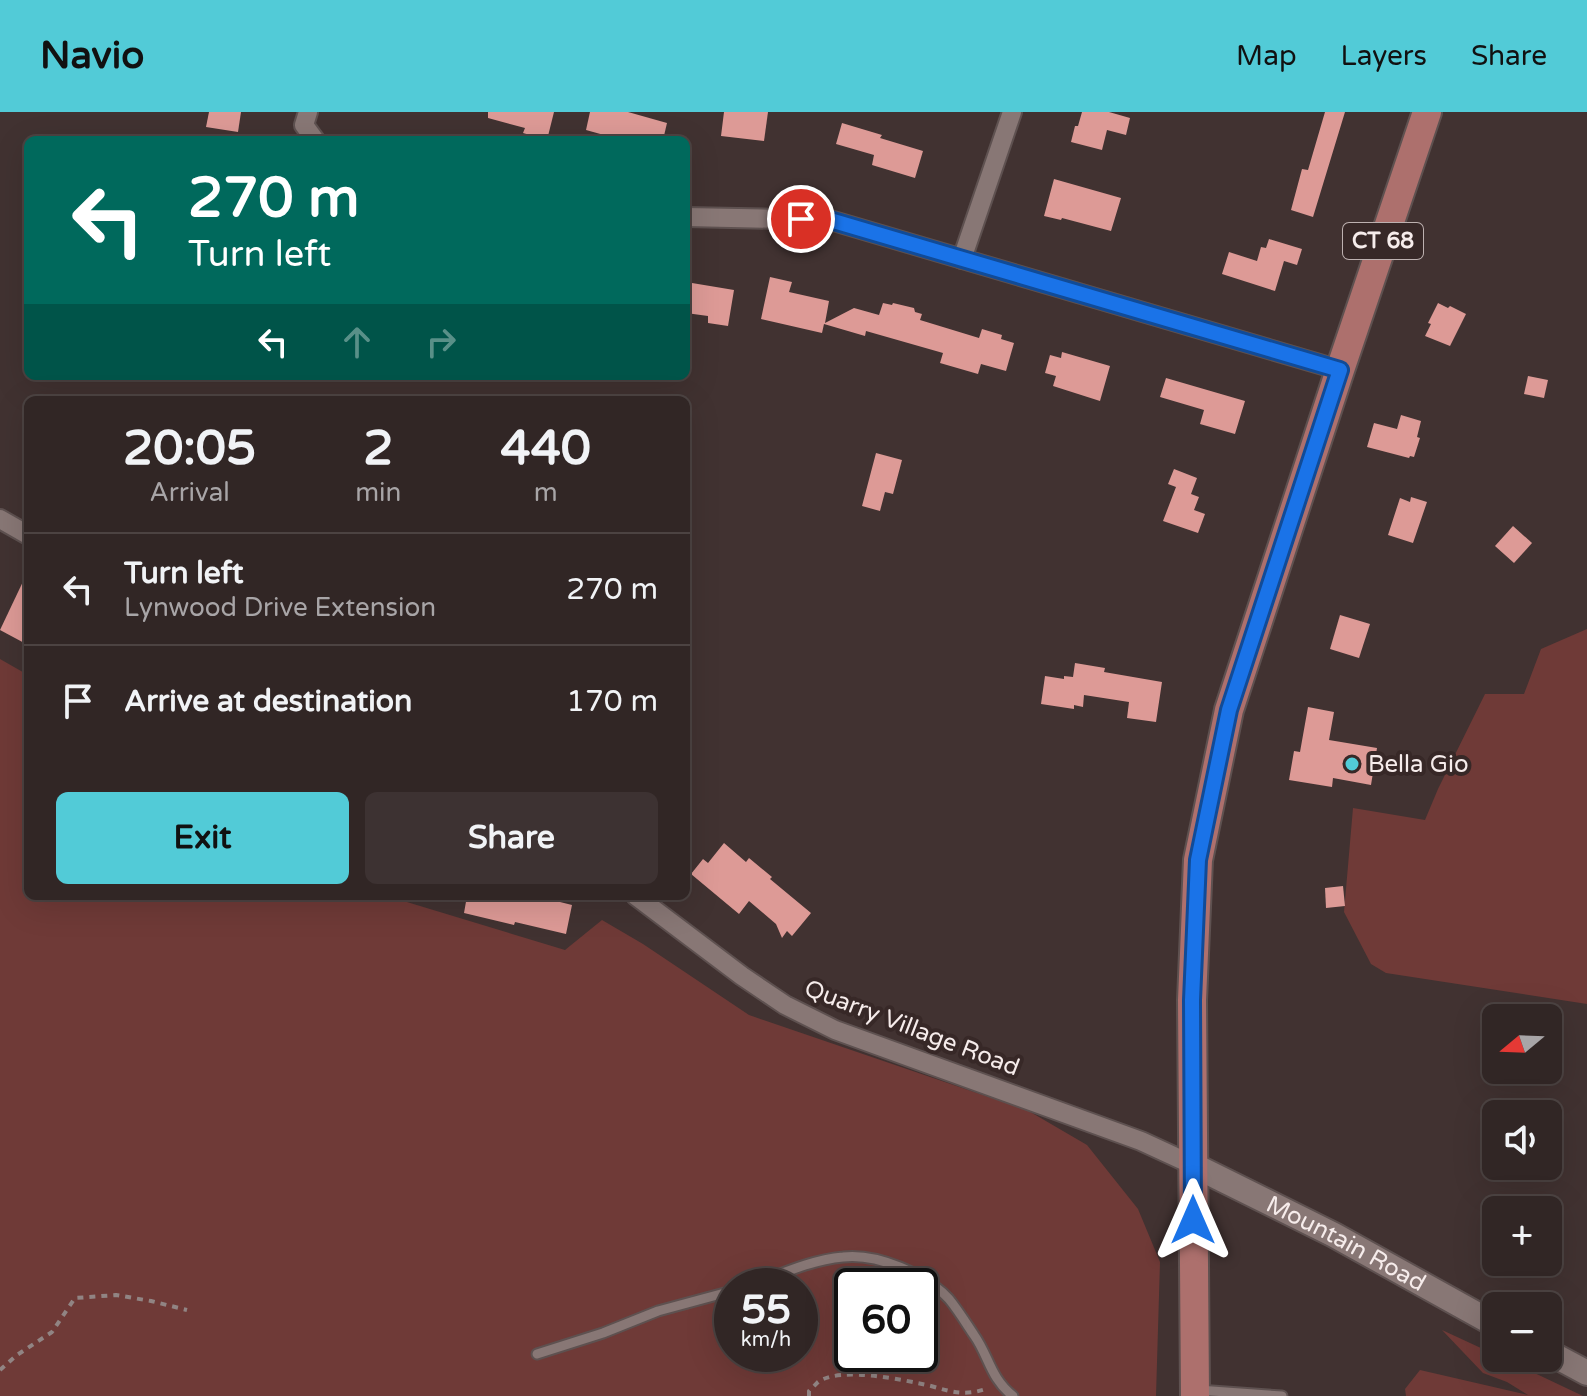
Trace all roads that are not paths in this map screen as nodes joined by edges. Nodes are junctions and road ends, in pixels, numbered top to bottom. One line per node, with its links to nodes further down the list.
1 (308, 112): 4 (street)
2 (1012, 112): 6 (street)
3 (1427, 112): 7 (main road, CT 68)
4 (312, 136)
5 (690, 217): 6 (street)
6 (962, 259): 7 (street)
7 (1340, 370): 11 (main road, CT 68)
8 (0, 519): 9 (street)
9 (24, 533)
10 (641, 900): 11 (street, Quarry Village Road)
11 (1193, 1165): 14 (main road, Mountain Road); 18 (main road, CT 68)
12 (797, 1268): 20 (lane)
13 (714, 1296): 15 (lane)
14 (1482, 1317)
15 (537, 1354)
16 (1562, 1360): 17 (main road)
17 (1587, 1373)
18 (1195, 1393): 19 (lane)
19 (1282, 1395): 21 (lane)
20 (1013, 1396)
21 (1296, 1396)

